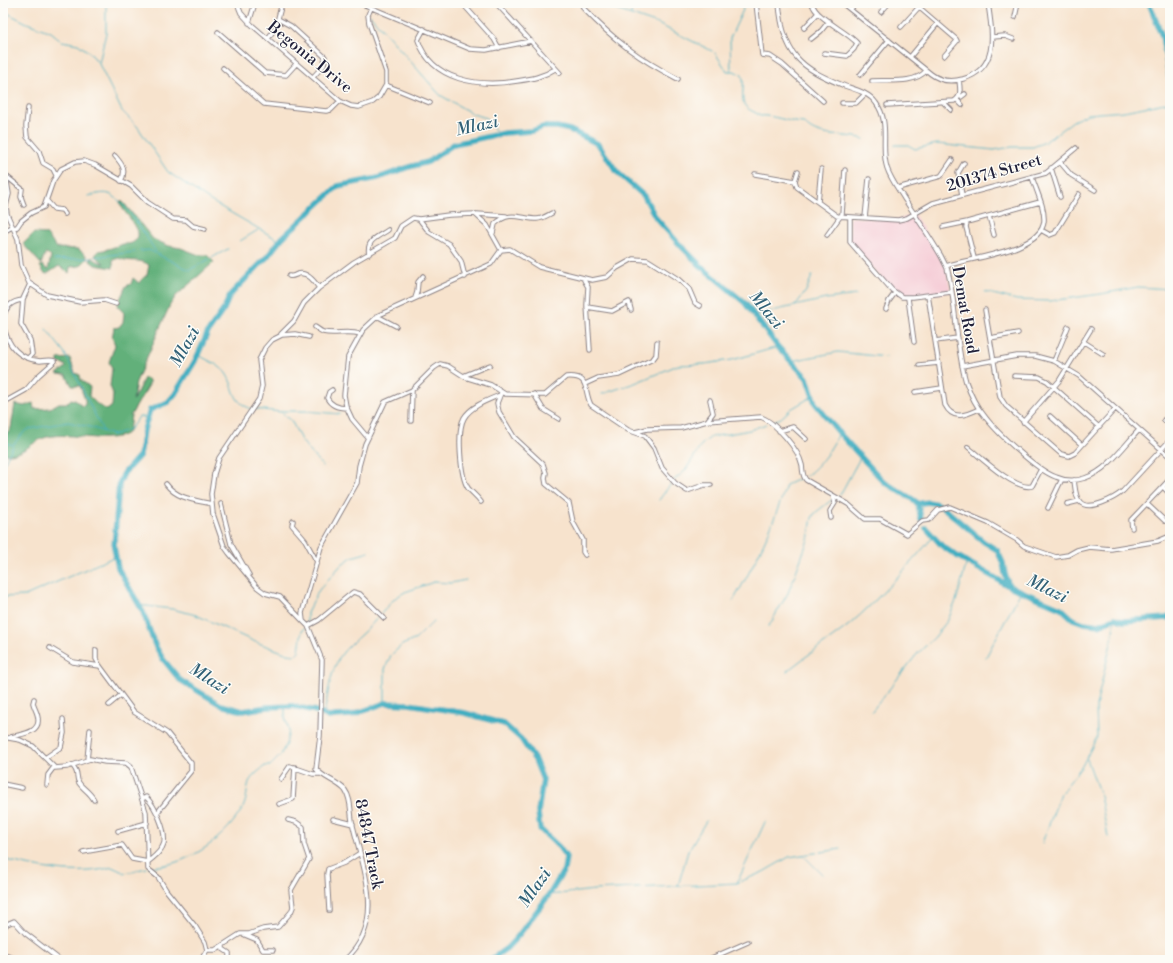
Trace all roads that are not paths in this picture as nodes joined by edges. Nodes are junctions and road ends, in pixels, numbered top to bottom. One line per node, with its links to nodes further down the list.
1 (237, 3): 25 (street, Begonia Drive)
2 (255, 3): 25 (street)
3 (282, 3): 23 (street)
4 (360, 3): 18 (street)
5 (462, 3): 37 (street)
6 (496, 3): 36 (street)
7 (581, 3): 48 (street)
8 (756, 3): 56 (street)
9 (779, 3): 52 (street, Demat Road)
10 (812, 3): 21 (street)
11 (842, 3): 19 (street)
12 (856, 3): 19 (street)
13 (889, 3): 20 (street)
14 (914, 3): 17 (street)
15 (988, 3): 31 (street)
16 (1018, 3): 22 (street)
17 (919, 7): 26 (street); 27 (street)
18 (371, 8): 29 (street); 51 (street)
19 (851, 9): 35 (street)
20 (881, 12)
21 (818, 13): 24 (street); 28 (street)
22 (1015, 16)
23 (278, 19): 32 (street); 47 (street)
24 (829, 21): 33 (street); 38 (street)
25 (249, 23): 32 (street, Begonia Drive)
26 (938, 23): 39 (street); 40 (street)
27 (901, 27)
28 (804, 28)
29 (424, 29): 37 (street); 43 (street)
30 (218, 32): 41 (street)
31 (992, 37): 34 (street); 49 (street)
32 (268, 39): 41 (street, Begonia Drive)
33 (811, 39)
34 (1013, 39)
35 (889, 40): 40 (street); 46 (street)
36 (531, 41): 37 (street); 43 (street)
37 (499, 48)
38 (824, 53)
39 (944, 56)
40 (910, 57): 44 (street)
41 (296, 64): 47 (street, Begonia Drive)
42 (223, 68): 55 (street)
43 (555, 69): 45 (street)
44 (926, 71): 49 (street); 50 (street)
45 (560, 73)
46 (860, 75)
47 (313, 77): 55 (street, Begonia Drive)
48 (678, 79)
49 (959, 80): 54 (street)
50 (872, 81)
51 (386, 85): 55 (street, Begonia Drive); 57 (street)
52 (865, 94): 58 (street); 81 (street, Demat Road)
53 (965, 94): 54 (street)
54 (958, 98): 59 (street); 61 (street)
55 (340, 101)
56 (822, 101)
57 (430, 103)
58 (842, 103)
59 (944, 103): 60 (street); 63 (street)
60 (887, 105)
61 (962, 105)
62 (28, 108): 75 (street)
63 (951, 110)
64 (1076, 148): 67 (street, 201374 Street)
65 (115, 156): 79 (street)
66 (952, 160): 81 (street)
67 (1060, 162): 69 (street, 201374 Street); 82 (street)
68 (964, 163): 84 (street)
69 (1052, 168): 77 (street, 201374 Street); 85 (street)
70 (821, 169): 87 (street)
71 (845, 170): 97 (street)
72 (3, 172): 76 (street)
73 (798, 172): 80 (street)
74 (755, 174): 80 (street)
75 (56, 175): 79 (street); 86 (street)
76 (6, 176): 89 (street); 90 (street)
77 (1032, 177): 84 (street, 201374 Street); 88 (street)
78 (868, 179): 99 (street)
79 (121, 181): 104 (street)
80 (795, 181): 87 (street)
81 (898, 188): 94 (street, Demat Road)
82 (1096, 190)
83 (1079, 194): 106 (street)
84 (962, 195): 94 (street, 201374 Street)
85 (1060, 197)
86 (47, 200): 92 (street); 103 (street)
87 (818, 202): 97 (street)
88 (1040, 202): 96 (street); 106 (street)
89 (24, 205)
90 (5, 209): 103 (street)
91 (552, 213): 95 (street)
92 (65, 214)
93 (476, 214): 95 (street); 100 (street); 108 (street)
94 (914, 214): 99 (street, 201374 Street); 114 (street, Demat Road)
95 (507, 216): 108 (street)
96 (989, 216): 101 (street); 109 (street)
97 (841, 217): 98 (street, 201374 Street); 110 (street)
98 (850, 217): 99 (street, 201374 Street); 122 (street)
99 (865, 218)
100 (419, 220): 112 (street); 117 (street)
101 (967, 222): 102 (street); 113 (street)
102 (942, 227)
103 (13, 228): 107 (street); 119 (street)
104 (205, 228)
105 (388, 230): 112 (street)
106 (1041, 230): 113 (street)
107 (3, 232)
108 (493, 234): 111 (street)
109 (994, 235)
110 (827, 236)
111 (502, 250): 117 (street); 118 (street)
112 (369, 254): 120 (street)
113 (974, 258): 114 (street)
114 (946, 266): 121 (street, Demat Road)
115 (289, 276): 120 (street)
116 (423, 276): 125 (street)
117 (465, 277): 125 (street)
118 (584, 280): 128 (street); 129 (street)
119 (30, 284): 126 (street); 127 (street)
120 (319, 288): 142 (street)
121 (951, 292): 123 (street); 144 (street, Demat Road)
122 (895, 293): 124 (street); 130 (street)
123 (928, 295): 124 (street); 146 (street)
124 (908, 298): 148 (street)
125 (414, 299): 133 (street)
126 (23, 300): 134 (street); 152 (street)
127 (116, 304)
128 (700, 306)
129 (587, 307): 131 (street); 150 (street)
130 (886, 309)
131 (631, 310)
132 (985, 310): 145 (street)
133 (377, 316): 136 (street); 141 (street)
134 (3, 318)
135 (3, 324): 152 (street)
136 (396, 326)
137 (314, 327): 141 (street)
138 (1068, 328): 154 (street)
139 (1091, 329): 149 (street)
140 (1018, 333): 145 (street)
141 (360, 334): 172 (street)
142 (277, 337): 143 (street); 204 (street)
143 (309, 337)
144 (958, 338): 146 (street); 158 (street, Demat Road)
145 (990, 338): 153 (street)
146 (935, 341): 155 (street)
147 (657, 342): 162 (street)
148 (914, 342)
149 (1084, 342): 151 (street); 159 (street)
150 (590, 350)
151 (1103, 354)
152 (28, 358): 170 (street)
153 (993, 359): 154 (street); 158 (street); 180 (street)
154 (1054, 361): 159 (street)
155 (938, 363): 157 (street); 164 (street)
156 (490, 364): 160 (street)
157 (919, 365)
158 (962, 366): 173 (street, Demat Road)
159 (1068, 368): 163 (street); 174 (street)
160 (463, 376): 166 (street); 168 (street)
161 (1014, 376): 163 (street)
162 (585, 384): 169 (street); 184 (street)
163 (1054, 387): 180 (street); 182 (street)
164 (942, 388): 167 (street); 173 (street)
165 (332, 390): 172 (street)
166 (412, 390): 178 (street); 186 (street)
167 (914, 392)
168 (500, 394): 169 (street); 203 (street); 214 (street)
169 (534, 394): 176 (street)
170 (8, 400)
171 (710, 400): 179 (street)
172 (347, 408): 186 (street)
173 (979, 409): 193 (street, Demat Road)
174 (1116, 409): 182 (street); 183 (street)
175 (1050, 416): 189 (street)
176 (559, 419)
177 (1164, 420): 181 (street)
178 (411, 421)
179 (707, 421): 184 (street); 185 (street)
180 (1024, 422): 189 (street)
181 (1170, 424)
182 (1098, 427): 189 (street)
183 (1139, 430): 191 (street); 196 (street, Demat Road)
184 (634, 432): 198 (street)
185 (779, 432): 187 (street); 201 (street)
186 (368, 438): 215 (street)
187 (806, 439)
188 (1170, 440): 191 (street)
189 (1082, 445)
190 (968, 447): 193 (street)
191 (1162, 450): 192 (street); 202 (street)
192 (1170, 457)
193 (1041, 469): 194 (street, Demat Road)
194 (1062, 479): 196 (street, Demat Road); 208 (street)
195 (1170, 479): 199 (street)
196 (1074, 480): 202 (street)
197 (166, 484): 204 (street)
198 (711, 485)
199 (1163, 487): 200 (street); 207 (street)
200 (1170, 494)
201 (833, 495): 209 (street); 213 (street)
202 (1079, 501): 206 (street)
203 (481, 502)
204 (212, 504): 216 (street)
205 (221, 504): 216 (street)
206 (1067, 504)
207 (1147, 504): 211 (street); 212 (street)
208 (1048, 508)
209 (831, 518)
210 (293, 521): 215 (street)
211 (1165, 521)
212 (1132, 528)
213 (1170, 536)
214 (585, 555)
215 (316, 562): 218 (street)
216 (251, 580): 218 (street)
217 (384, 618): 219 (street)
218 (303, 621): 219 (street)
219 (308, 626): 235 (street)
220 (50, 648): 222 (street)
221 (96, 650): 222 (street)
222 (100, 666): 223 (street)
223 (121, 694): 225 (street); 243 (street)
224 (34, 699): 229 (street)
225 (109, 705)
226 (63, 720): 230 (street)
227 (90, 730): 231 (street)
228 (3, 737): 229 (street)
229 (10, 738): 230 (street)
230 (45, 758): 233 (street)
231 (87, 760): 232 (street); 240 (street)
232 (72, 765): 233 (street); 241 (street)
233 (54, 767): 238 (street)
234 (295, 767): 235 (street, 84847 Track); 236 (street); 242 (street)
235 (320, 774): 247 (street, 84847 Track)
236 (281, 779)
237 (3, 784): 239 (street)
238 (47, 785)
239 (22, 788)
240 (142, 799): 243 (street); 246 (street)
241 (94, 800)
242 (279, 804)
243 (157, 813): 251 (street)
244 (334, 819): 247 (street)
245 (288, 820): 254 (street)
246 (147, 823): 248 (street); 251 (street)
247 (352, 824): 250 (street, 84847 Track)
248 (118, 831)
249 (83, 852): 251 (street)
250 (360, 853): 252 (street); 264 (street, 84847 Track)
251 (148, 862): 257 (street)
252 (329, 910)
253 (3, 928): 261 (street)
254 (244, 934): 256 (street); 258 (street)
255 (748, 942): 265 (street)
256 (223, 946): 257 (street); 263 (street)
257 (207, 950): 262 (street)
258 (273, 950)
259 (3, 955): 260 (street)
260 (21, 960)
261 (60, 960)
262 (201, 960)
263 (229, 960)
264 (345, 960)
265 (707, 960)

